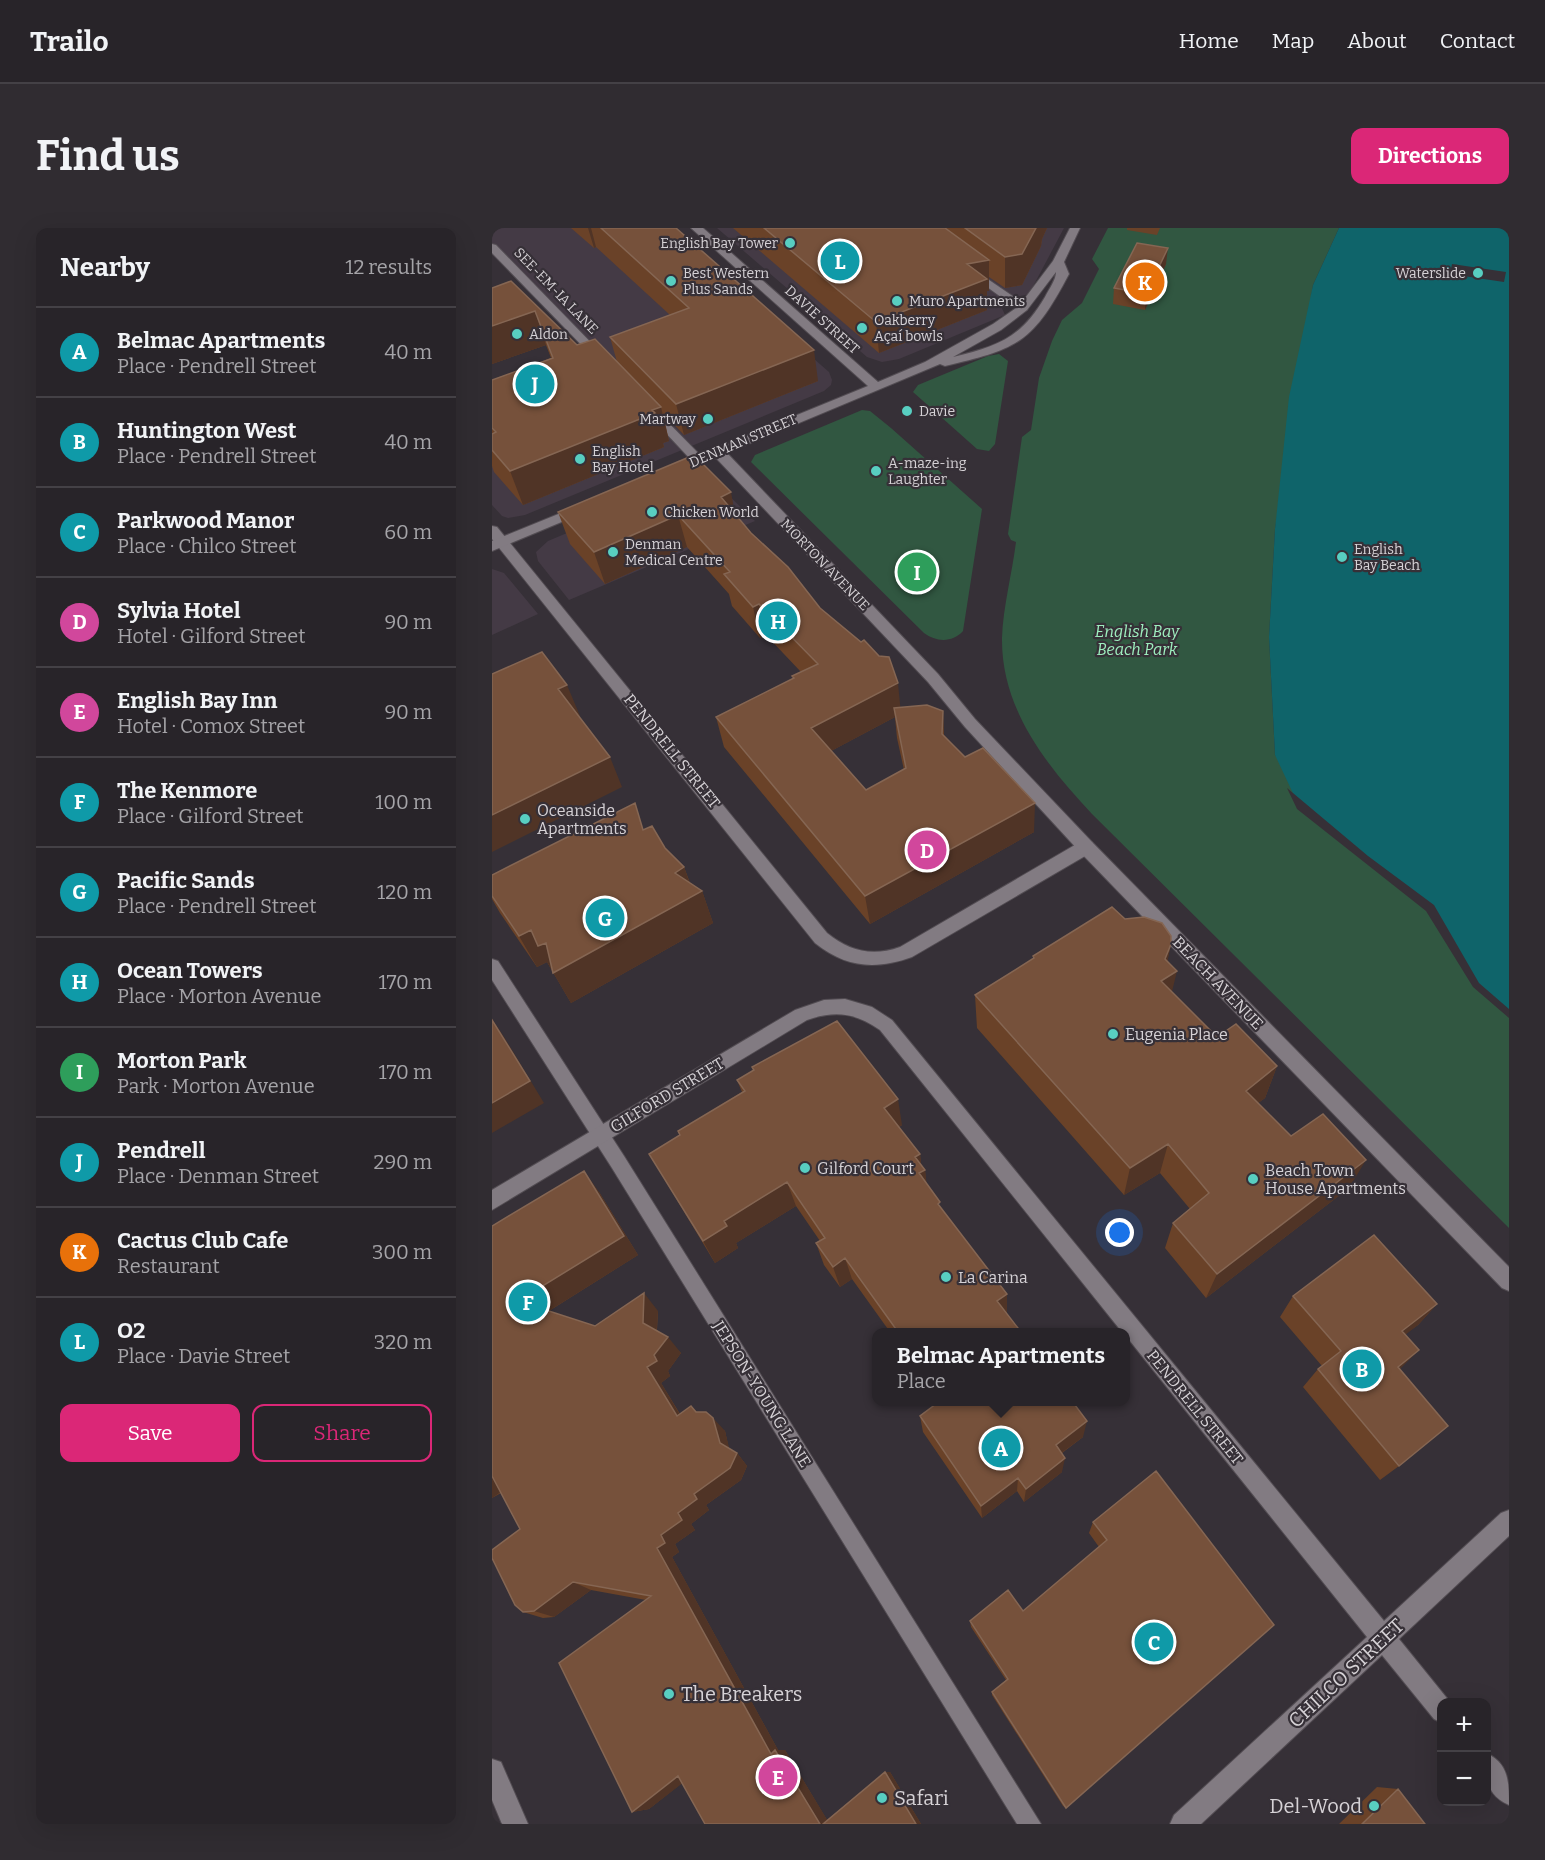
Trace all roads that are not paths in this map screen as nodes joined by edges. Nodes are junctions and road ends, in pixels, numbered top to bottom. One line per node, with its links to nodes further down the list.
1 (696, 228): 9 (street, DAVIE STREET)
2 (1076, 228): 4 (street)
3 (492, 247): 7 (lane, SEE-EM-IA LANE)
4 (1059, 261): 6 (street); 8 (street, DENMAN STREET)
5 (963, 265): 6 (lane)
6 (1023, 308): 8 (street, DENMAN STREET)
7 (607, 365)
8 (929, 365): 9 (street, DENMAN STREET)
9 (876, 386): 11 (street, DENMAN STREET)
10 (640, 400): 12 (lane)
11 (717, 452): 12 (street, DENMAN STREET); 16 (street, MORTON AVENUE)
12 (698, 460): 13 (street, DENMAN STREET)
13 (667, 473)
14 (593, 504): 15 (street)
15 (496, 539): 17 (street, PENDRELL STREET)
16 (933, 678): 17 (street, BEACH AVENUE)
17 (1086, 847): 22 (street, BEACH AVENUE)
18 (492, 966): 20 (lane, JEPSON-YOUNG LANE)
19 (848, 1005): 20 (street, GILFORD STREET); 24 (street, PENDRELL STREET)
20 (600, 1135): 21 (street, GILFORD STREET); 30 (lane, JEPSON-YOUNG LANE)
21 (492, 1201)
22 (1509, 1281)
23 (1509, 1521): 24 (street, CHILCO STREET)
24 (1382, 1639): 25 (street, PENDRELL STREET); 31 (street, CHILCO STREET)
25 (1437, 1705)
26 (492, 1771): 29 (street)
27 (1491, 1772): 28 (street)
28 (1509, 1793)
29 (515, 1824)
30 (1030, 1824)
31 (1183, 1824)

